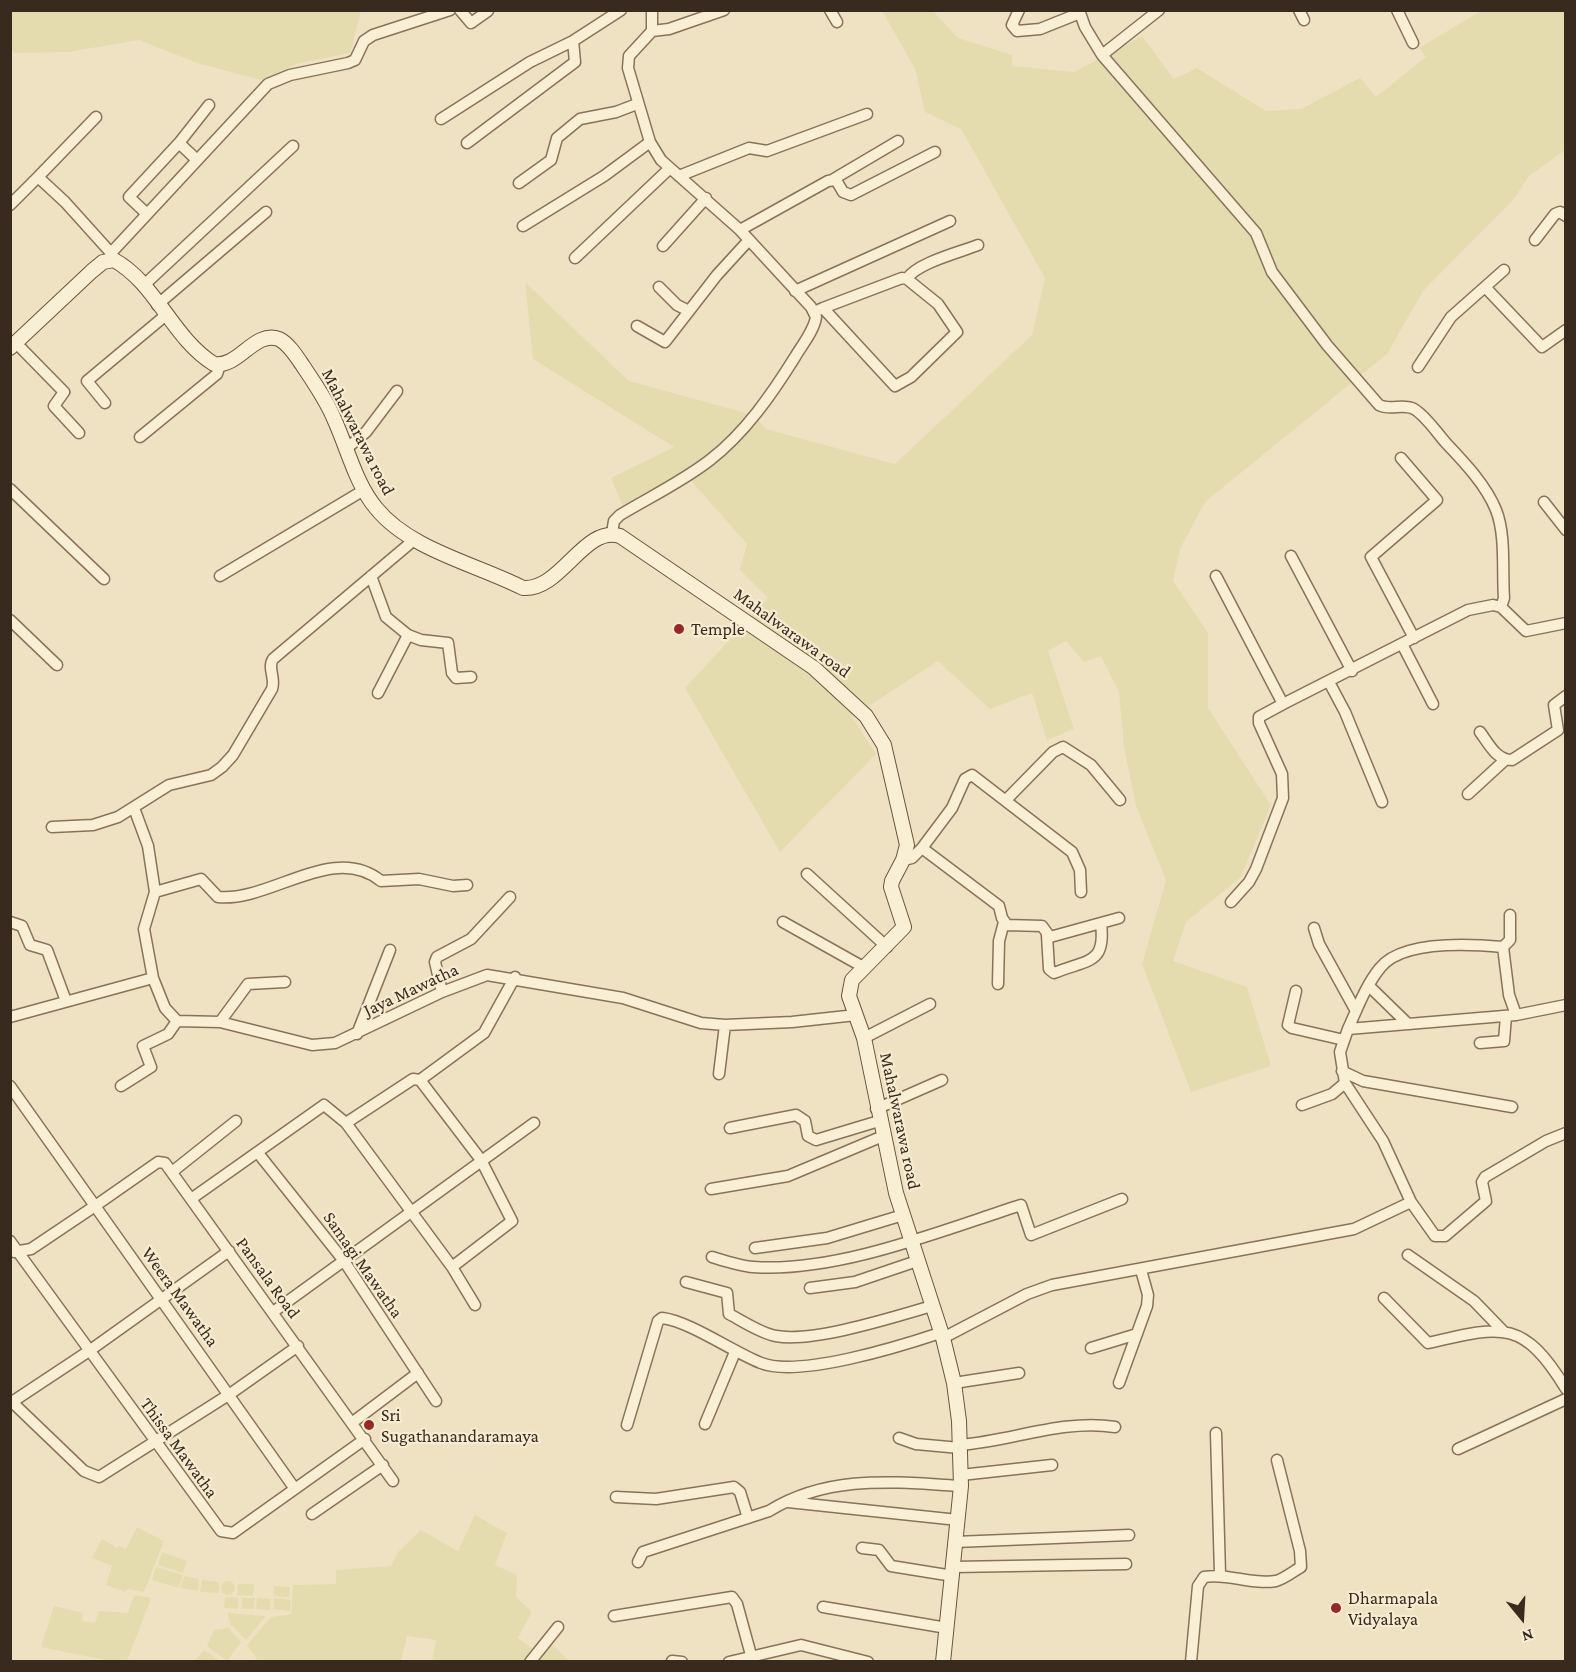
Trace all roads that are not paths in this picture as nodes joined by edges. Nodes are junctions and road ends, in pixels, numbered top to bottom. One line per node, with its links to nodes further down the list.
1 (450, 10): 28 (street)
2 (460, 10): 10 (street)
3 (621, 10): 14 (street)
4 (652, 10): 13 (street)
5 (723, 10): 13 (street)
6 (830, 10): 12 (street)
7 (1019, 10): 11 (street)
8 (1159, 10): 16 (street)
9 (1397, 10): 15 (street)
10 (488, 11)
11 (1080, 12): 16 (street)
12 (837, 22)
13 (652, 31): 18 (street)
14 (573, 41): 21 (street); 25 (street)
15 (1413, 43)
16 (1102, 55): 79 (street)
17 (209, 105): 24 (street)
18 (637, 105): 23 (street); 33 (street)
19 (867, 114): 30 (street)
20 (96, 117): 31 (street)
21 (441, 119)
22 (898, 141): 32 (street)
23 (650, 142): 29 (street); 40 (street)
24 (179, 143): 28 (street); 37 (street)
25 (467, 143)
26 (293, 146): 50 (street)
27 (935, 152): 32 (street)
28 (198, 160): 37 (street)
29 (670, 168): 30 (street); 47 (street)
30 (679, 176): 34 (street)
31 (38, 177): 35 (street); 46 (street)
32 (832, 180): 41 (street)
33 (519, 183)
34 (706, 198): 41 (street); 45 (street)
35 (10, 205)
36 (266, 212): 54 (street)
37 (147, 214): 46 (street)
38 (1566, 216): 43 (street)
39 (950, 221): 53 (street)
40 (523, 226)
41 (740, 230): 42 (street)
42 (749, 240): 53 (street); 55 (street)
43 (1535, 240)
44 (978, 245): 49 (street)
45 (663, 246)
46 (111, 257): 50 (street); 59 (street)
47 (575, 258)
48 (1504, 270): 52 (street)
49 (907, 279): 56 (street); 56 (street)
50 (143, 286): 54 (street)
51 (659, 287): 55 (street)
52 (1485, 287): 58 (street); 61 (street)
53 (795, 291): 56 (street)
54 (161, 310): 60 (street); 63 (street)
55 (687, 310): 57 (street)
56 (818, 310): 72 (street)
57 (637, 326)
58 (1566, 330)
59 (13, 345): 64 (street)
60 (220, 365): 65 (street); 66 (street, Mahalwarawa road)
61 (1418, 367)
62 (397, 391): 66 (street)
63 (105, 404)
64 (79, 433)
65 (140, 437)
66 (346, 450): 69 (street, Mahalwarawa road)
67 (1401, 458): 83 (street)
68 (10, 489): 78 (street)
69 (364, 490): 73 (street, Mahalwarawa road); 75 (street)
70 (1544, 502): 71 (street)
71 (1566, 530)
72 (612, 533): 73 (street, Mahalwarawa road); 102 (street, Mahalwarawa road)
73 (414, 540): 76 (street)
74 (1291, 556): 86 (street)
75 (220, 576)
76 (371, 576): 82 (street); 99 (street)
77 (1216, 576): 91 (street)
78 (104, 579)
79 (1501, 608): 81 (street); 83 (street)
80 (10, 620): 85 (street)
81 (1566, 622)
82 (408, 635): 87 (street); 89 (street)
83 (1414, 638): 84 (street)
84 (1402, 644): 86 (street); 92 (street)
85 (57, 665)
86 (1352, 671): 88 (street)
87 (471, 677)
88 (1329, 682): 91 (street); 98 (street)
89 (378, 693)
90 (1566, 696): 94 (street)
91 (1283, 704): 108 (street)
92 (1433, 704)
93 (1480, 732): 94 (street)
94 (1505, 760): 95 (street)
95 (1468, 794)
96 (1006, 800): 97 (street); 101 (street); 106 (street)
97 (1120, 800)
98 (1382, 802)
99 (134, 808): 100 (street); 105 (street)
100 (52, 827)
101 (922, 848): 102 (street); 113 (street)
102 (903, 860): 117 (street, Mahalwarawa road)
103 (807, 874): 117 (street)
104 (467, 885): 105 (street)
105 (155, 892): 122 (street)
106 (1081, 892)
107 (510, 897): 127 (street)
108 (1231, 902)
109 (1510, 915): 118 (street)
110 (1119, 918): 114 (street)
111 (10, 922): 128 (street)
112 (783, 922): 120 (street)
113 (1004, 922): 116 (street); 124 (street)
114 (1101, 923): 116 (street); 116 (street)
115 (1314, 928): 131 (street)
116 (1047, 935)
117 (886, 947): 120 (street, Mahalwarawa road)
118 (1503, 947): 125 (street); 133 (street)
119 (390, 950): 139 (street)
120 (865, 968): 132 (street, Mahalwarawa road)
121 (515, 977): 127 (street, Jaya Mawatha); 138 (street, Jaya Mawatha); 145 (street)
122 (153, 978): 128 (street); 135 (street)
123 (285, 982): 136 (street)
124 (998, 984)
125 (1369, 986): 131 (street); 137 (street)
126 (1296, 991): 140 (street)
127 (442, 993): 139 (street, Jaya Mawatha)
128 (66, 1001): 134 (street)
129 (930, 1004): 141 (street)
130 (1566, 1005): 133 (street)
131 (1356, 1011): 140 (street)
132 (856, 1015): 138 (street, Jaya Mawatha); 141 (street, Mahalwarawa road)
133 (1511, 1016): 137 (street); 142 (street)
134 (10, 1017)
135 (177, 1021): 136 (street, Jaya Mawatha); 149 (street)
136 (220, 1022): 139 (street, Jaya Mawatha)
137 (1407, 1023): 140 (street)
138 (725, 1025): 144 (street)
139 (357, 1034)
140 (1346, 1035): 143 (street)
141 (864, 1038): 152 (street, Mahalwarawa road)
142 (1480, 1043)
143 (1342, 1071): 147 (street); 151 (street)
144 (719, 1074)
145 (420, 1080): 154 (street); 160 (street)
146 (942, 1080): 152 (street)
147 (1345, 1083): 150 (street); 165 (street)
148 (10, 1086): 166 (street, Weera Mawatha)
149 (121, 1086)
150 (1302, 1105)
151 (1512, 1107)
152 (878, 1115): 156 (street); 158 (street, Mahalwarawa road)
153 (236, 1121): 161 (street)
154 (346, 1123): 159 (street); 167 (street)
155 (534, 1123): 160 (street)
156 (730, 1128)
157 (1566, 1132): 165 (street)
158 (883, 1136): 162 (street); 168 (street, Mahalwarawa road)
159 (258, 1153): 163 (street); 176 (street, Samagi Mawatha)
160 (481, 1160): 167 (street); 178 (street)
161 (172, 1172): 163 (street, Pansala Road); 166 (street)
162 (711, 1189)
163 (191, 1199): 172 (street, Pansala Road)
164 (1122, 1199): 169 (street)
165 (1411, 1202): 179 (street)
166 (95, 1206): 173 (street); 183 (street, Weera Mawatha)
167 (409, 1212): 176 (street); 178 (street)
168 (903, 1215): 169 (street, Mahalwarawa road); 171 (street)
169 (910, 1240): 175 (street); 177 (street, Mahalwarawa road)
170 (10, 1241): 173 (street, Thissa Mawatha)
171 (755, 1248)
172 (229, 1251): 183 (street); 186 (street, Pansala Road)
173 (14, 1252): 192 (street, Thissa Mawatha)
174 (1408, 1255): 187 (street)
175 (712, 1257)
176 (344, 1261): 186 (street); 194 (street, Samagi Mawatha)
177 (917, 1261): 181 (street); 185 (street, Mahalwarawa road)
178 (452, 1267): 184 (street)
179 (1141, 1270): 188 (street); 189 (street)
180 (686, 1282): 185 (street)
181 (810, 1288)
182 (1384, 1298): 187 (street)
183 (159, 1299): 192 (street); 199 (street, Weera Mawatha)
184 (474, 1305)
185 (932, 1306): 189 (street, Mahalwarawa road)
186 (273, 1312): 190 (street, Pansala Road)
187 (1504, 1332): 198 (street)
188 (1137, 1334): 191 (street); 197 (street)
189 (941, 1335): 193 (street); 196 (street, Mahalwarawa road)
190 (297, 1346): 199 (street); 203 (street, Pansala Road)
191 (1091, 1348)
192 (89, 1351): 201 (street); 210 (street, Thissa Mawatha)
193 (735, 1352): 204 (street); 205 (street)
194 (418, 1373): 202 (street, Samagi Mawatha); 203 (street)
195 (1019, 1374): 196 (street)
196 (954, 1383): 211 (street, Mahalwarawa road)
197 (1119, 1383)
198 (1566, 1389)
199 (230, 1394): 210 (street); 218 (street, Weera Mawatha)
200 (1566, 1399): 212 (street)
201 (11, 1401): 210 (street)
202 (436, 1401)
203 (353, 1422): 209 (street, Pansala Road)
204 (705, 1424)
205 (627, 1425)
206 (1114, 1427): 211 (street)
207 (1216, 1433): 230 (street)
208 (899, 1438): 211 (street)
209 (364, 1439): 214 (street, Pansala Road); 218 (street, Thissa Mawatha)
210 (156, 1442): 218 (street, Thissa Mawatha)
211 (960, 1447): 217 (street, Mahalwarawa road)
212 (1458, 1449)
213 (1277, 1460): 230 (street)
214 (383, 1465): 216 (street, Pansala Road); 221 (street)
215 (1052, 1465): 217 (street)
216 (393, 1480)
217 (961, 1480): 220 (street); 223 (street, Mahalwarawa road)
218 (294, 1489)
219 (616, 1497): 222 (street)
220 (784, 1502): 222 (street); 223 (street)
221 (312, 1514)
222 (748, 1518): 227 (street)
223 (958, 1520): 225 (street, Mahalwarawa road)
224 (1129, 1535): 225 (street)
225 (956, 1542): 229 (street, Mahalwarawa road)
226 (862, 1548): 229 (street)
227 (638, 1562)
228 (1126, 1564): 229 (street)
229 (954, 1571): 234 (street, Mahalwarawa road)
230 (1220, 1574): 242 (street)
231 (824, 1607): 234 (street)
232 (614, 1616): 235 (street)
233 (558, 1627): 237 (street)
234 (947, 1628): 241 (street, Mahalwarawa road)
235 (759, 1656): 239 (street); 240 (street)
236 (672, 1661): 238 (street)
237 (530, 1662)
238 (682, 1662)
239 (729, 1662)
240 (868, 1662)
241 (943, 1662)
242 (1191, 1662)

